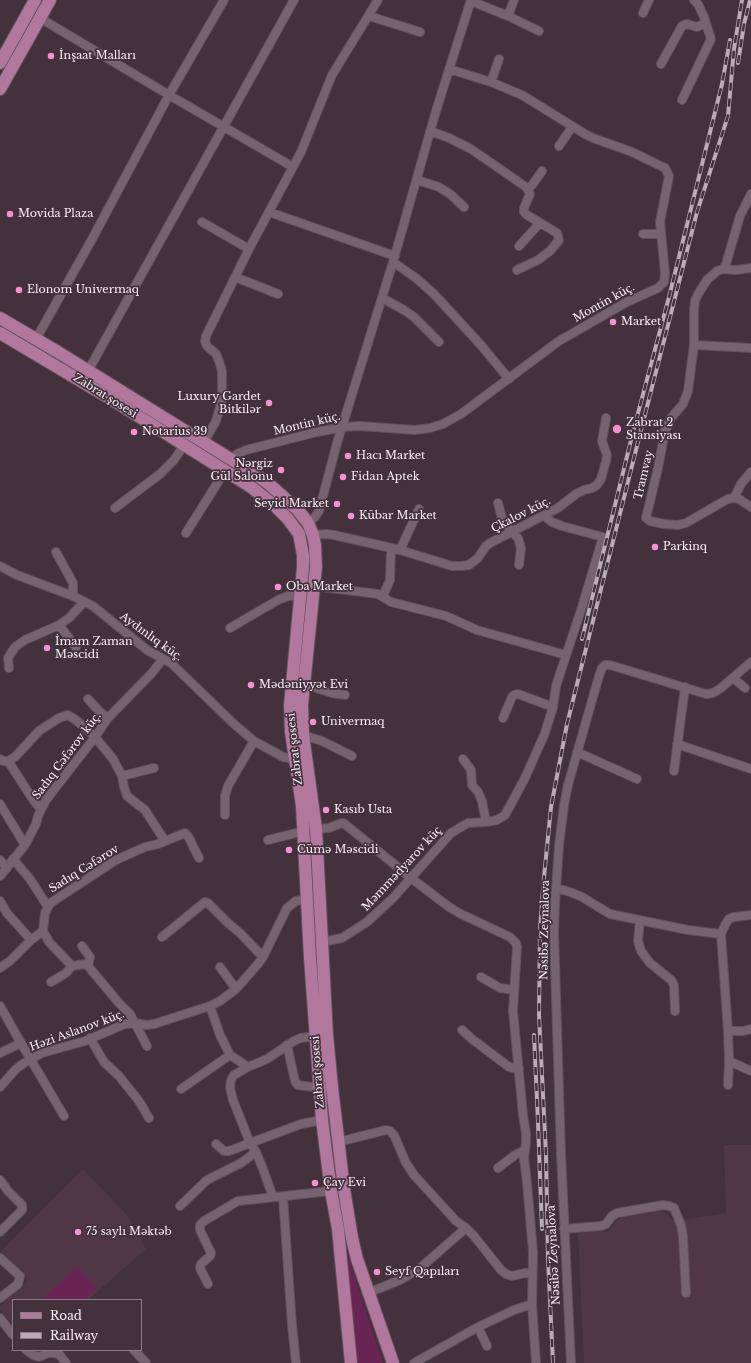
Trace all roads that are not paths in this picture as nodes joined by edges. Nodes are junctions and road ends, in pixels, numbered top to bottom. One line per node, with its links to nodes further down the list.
1 (35, 0): 18 (main road)
2 (50, 0): 13 (main road)
3 (224, 0): 23 (street)
4 (294, 0): 25 (street)
5 (378, 0): 11 (street)
6 (514, 0): 12 (street)
7 (649, 0): 10 (street)
8 (694, 0): 14 (street)
9 (471, 1): 12 (street); 20 (street)
10 (642, 13)
11 (369, 16): 16 (street); 29 (street)
12 (508, 16): 15 (street)
13 (40, 18): 22 (main road); 23 (street)
14 (706, 23): 19 (street); 24 (street)
15 (539, 31)
16 (420, 32)
17 (499, 59): 21 (street)
18 (0, 63)
19 (661, 64)
20 (450, 69): 21 (street, Montin küç.); 27 (street)
21 (491, 82): 26 (street, Montin küç.)
22 (0, 89)
23 (169, 95): 25 (street); 51 (street)
24 (682, 100)
25 (223, 127): 29 (street); 55 (street)
26 (572, 127): 28 (street); 39 (street, Montin küç.)
27 (430, 131): 31 (street); 32 (street)
28 (560, 146)
29 (293, 167): 35 (street)
30 (542, 171): 32 (street)
31 (417, 180): 34 (street); 42 (street)
32 (528, 189): 37 (street)
33 (751, 194): 44 (street)
34 (464, 206)
35 (269, 212): 41 (street); 42 (street)
36 (202, 222): 41 (street)
37 (540, 223): 40 (street); 45 (street)
38 (643, 234): 39 (street)
39 (661, 234): 56 (street, Montin küç.)
40 (519, 246)
41 (249, 249): 46 (street)
42 (394, 259): 48 (street); 56 (street)
43 (751, 268): 44 (street)
44 (723, 269): 53 (street, Tramvay)
45 (517, 270)
46 (235, 278): 47 (street); 59 (street)
47 (278, 294)
48 (382, 298): 52 (street); 58 (street)
49 (0, 318): 51 (main road, Zabrat şosesi)
50 (0, 333): 60 (main road, Zabrat şosesi)
51 (36, 339): 55 (main road, Zabrat şosesi)
52 (439, 342)
53 (694, 345): 54 (street); 64 (street, Tramvay)
54 (751, 348)
55 (88, 371): 59 (main road, Zabrat şosesi)
56 (509, 379): 58 (street, Montin küç.)
57 (606, 418): 69 (street, Çkalov küç.)
58 (343, 427): 61 (street, Montin küç.); 70 (street)
59 (204, 442): 61 (main road, Zabrat şosesi)
60 (184, 446): 62 (main road, Zabrat şosesi); 67 (street)
61 (232, 459): 70 (main road, Zabrat şosesi)
62 (225, 471): 72 (street); 81 (main road, Zabrat şosesi)
63 (751, 472): 64 (street)
64 (734, 498): 66 (street)
65 (498, 503): 71 (street)
66 (751, 507)
67 (115, 508)
68 (419, 509): 75 (street)
69 (544, 516): 71 (street, Çkalov küç.); 87 (street, Məmmədyarov küç)
70 (308, 523): 73 (main road, Zabrat şosesi)
71 (513, 531): 75 (street, Çkalov küç.); 77 (street)
72 (186, 533)
73 (313, 535): 74 (street, Çkalov küç.); 79 (main road, Zabrat şosesi)
74 (391, 548): 75 (street, Çkalov küç.); 82 (street)
75 (400, 550)
76 (56, 552): 80 (street)
77 (519, 565)
78 (0, 566): 80 (street, Aydınlıq küç.)
79 (314, 586): 82 (street); 92 (main road, Zabrat şosesi)
80 (73, 596): 83 (street, Aydınlıq küç.)
81 (300, 596): 85 (street); 107 (main road, Zabrat şosesi)
82 (383, 596): 87 (street)
83 (84, 602): 84 (street); 88 (street, Aydınlıq küç.)
84 (59, 625): 86 (street); 90 (street)
85 (230, 628)
86 (76, 647)
87 (566, 655): 97 (street, Məmmədyarov küç)
88 (164, 659): 98 (street, Sadıq Cəfərov küç.); 102 (street, Aydınlıq küç.)
89 (751, 662): 91 (street, Nəsibə Zeynalova)
90 (9, 668)
91 (733, 678): 93 (street, Nəsibə Zeynalova); 94 (street)
92 (304, 684): 95 (street); 100 (main road, Zabrat şosesi)
93 (685, 687): 103 (street); 104 (street, Nəsibə Zeynalova)
94 (745, 688)
95 (345, 695)
96 (88, 699): 98 (street)
97 (553, 707): 99 (street); 117 (street, Məmmədyarov küç)
98 (108, 718): 101 (street, Sadıq Cəfərov küç.)
99 (503, 718)
100 (303, 735): 105 (street); 118 (main road, Zabrat şosesi)
101 (95, 737): 108 (street); 112 (street); 115 (street, Sadıq Cəfərov küç.)
102 (254, 741): 107 (street, Aydınlıq küç.); 116 (street)
103 (677, 744): 110 (street); 111 (street)
104 (577, 752): 113 (street); 129 (street, Nəsibə Zeynalova)
105 (352, 756)
106 (463, 758): 117 (street)
107 (294, 759): 119 (main road, Zabrat şosesi)
108 (4, 760): 115 (street)
109 (154, 768): 112 (street)
110 (751, 768)
111 (674, 771)
112 (122, 776): 121 (street)
113 (637, 779)
114 (0, 804): 122 (street)
115 (41, 809): 122 (street, Sadıq Cəfərov küç.)
116 (225, 815)
117 (486, 822): 128 (street, Məmmədyarov küç)
118 (316, 829): 128 (street); 130 (main road, Zabrat şosesi)
119 (304, 831): 120 (street); 131 (main road, Zabrat şosesi)
120 (268, 840)
121 (165, 841): 123 (street, Sadıq Cəfərov); 133 (street, Sadıq Cəfərov)
122 (25, 845): 124 (street, Sadıq Cəfərov küç.)
123 (199, 858)
124 (14, 859): 126 (street, Sadıq Cəfərov küç.); 133 (street)
125 (0, 860): 126 (street)
126 (7, 868): 127 (street, Sadıq Cəfərov küç.)
127 (0, 876)
128 (411, 878): 140 (street, Məmmədyarov küç); 150 (street)
129 (556, 888): 135 (street); 190 (street, Nəsibə Zeynalova)
130 (319, 898): 131 (main road); 140 (main road, Zabrat şosesi)
131 (307, 899): 142 (street, Həzi Aslanov küç.); 159 (main road, Zabrat şosesi)
132 (0, 901): 139 (street)
133 (48, 907): 136 (street, Sadıq Cəfərov)
134 (751, 915): 137 (street)
135 (640, 920): 137 (street); 153 (street)
136 (43, 931): 139 (street); 143 (street)
137 (721, 934): 158 (street)
138 (162, 937): 142 (street)
139 (31, 940): 146 (street)
140 (322, 942): 178 (main road, Zabrat şosesi)
141 (82, 946): 144 (street)
142 (263, 957): 149 (street, Həzi Aslanov küç.)
143 (72, 966): 144 (street); 148 (street)
144 (88, 966): 155 (street)
145 (220, 967): 149 (street)
146 (0, 968)
147 (481, 977): 150 (street)
148 (50, 982)
149 (236, 989): 152 (street, Həzi Aslanov küç.)
150 (514, 990): 169 (street)
151 (0, 1006): 154 (street)
152 (210, 1006): 155 (street, Həzi Aslanov küç.); 165 (street)
153 (675, 1011)
154 (3, 1019): 161 (street)
155 (135, 1023): 160 (street, Həzi Aslanov küç.); 163 (street)
156 (751, 1029): 158 (street)
157 (462, 1030): 169 (street)
158 (728, 1032): 167 (street)
159 (316, 1036): 162 (street); 173 (main road, Zabrat şosesi)
160 (90, 1038): 166 (street, Həzi Aslanov küç.); 176 (street)
161 (20, 1043): 164 (street); 166 (street)
162 (287, 1045): 168 (street); 173 (street)
163 (147, 1046)
164 (0, 1053)
165 (230, 1055): 168 (street); 174 (street)
166 (30, 1059): 172 (street, Həzi Aslanov küç.); 175 (street)
167 (729, 1061): 170 (street); 171 (street)
168 (248, 1066): 179 (street)
169 (519, 1069): 181 (street)
170 (751, 1071)
171 (728, 1085)
172 (0, 1087)
173 (319, 1088): 177 (main road, Zabrat şosesi)
174 (181, 1089)
175 (64, 1116)
176 (149, 1118)
177 (322, 1120): 179 (street); 185 (main road, Zabrat şosesi)
178 (338, 1142): 189 (street); 195 (main road, Zabrat şosesi)
179 (250, 1143): 180 (street); 182 (street)
180 (216, 1144)
181 (524, 1150): 183 (street); 193 (street)
182 (256, 1152): 187 (street); 188 (street)
183 (498, 1168)
184 (0, 1180): 191 (street)
185 (331, 1192): 186 (street); 209 (main road, Zabrat şosesi)
186 (283, 1196): 187 (street); 208 (street)
187 (273, 1197): 194 (street)
188 (180, 1206)
189 (466, 1228): 193 (street); 195 (street)
190 (564, 1229): 196 (street); 213 (street, Nəsibə Zeynalova)
191 (0, 1232)
192 (0, 1258): 197 (street)
193 (532, 1274): 198 (street)
194 (208, 1284)
195 (368, 1293): 210 (main road, Zabrat şosesi)
196 (686, 1293)
197 (0, 1298)
198 (532, 1304): 200 (street); 212 (street)
199 (1, 1323): 201 (street)
200 (478, 1327): 202 (street); 211 (street)
201 (12, 1334)
202 (487, 1346)
203 (27, 1351): 205 (street)
204 (135, 1351): 207 (street)
205 (38, 1360): 206 (street)
206 (66, 1363)
207 (146, 1363)
208 (296, 1363)
209 (351, 1363)
210 (393, 1363)
211 (414, 1363)
212 (536, 1363)
213 (571, 1363)

